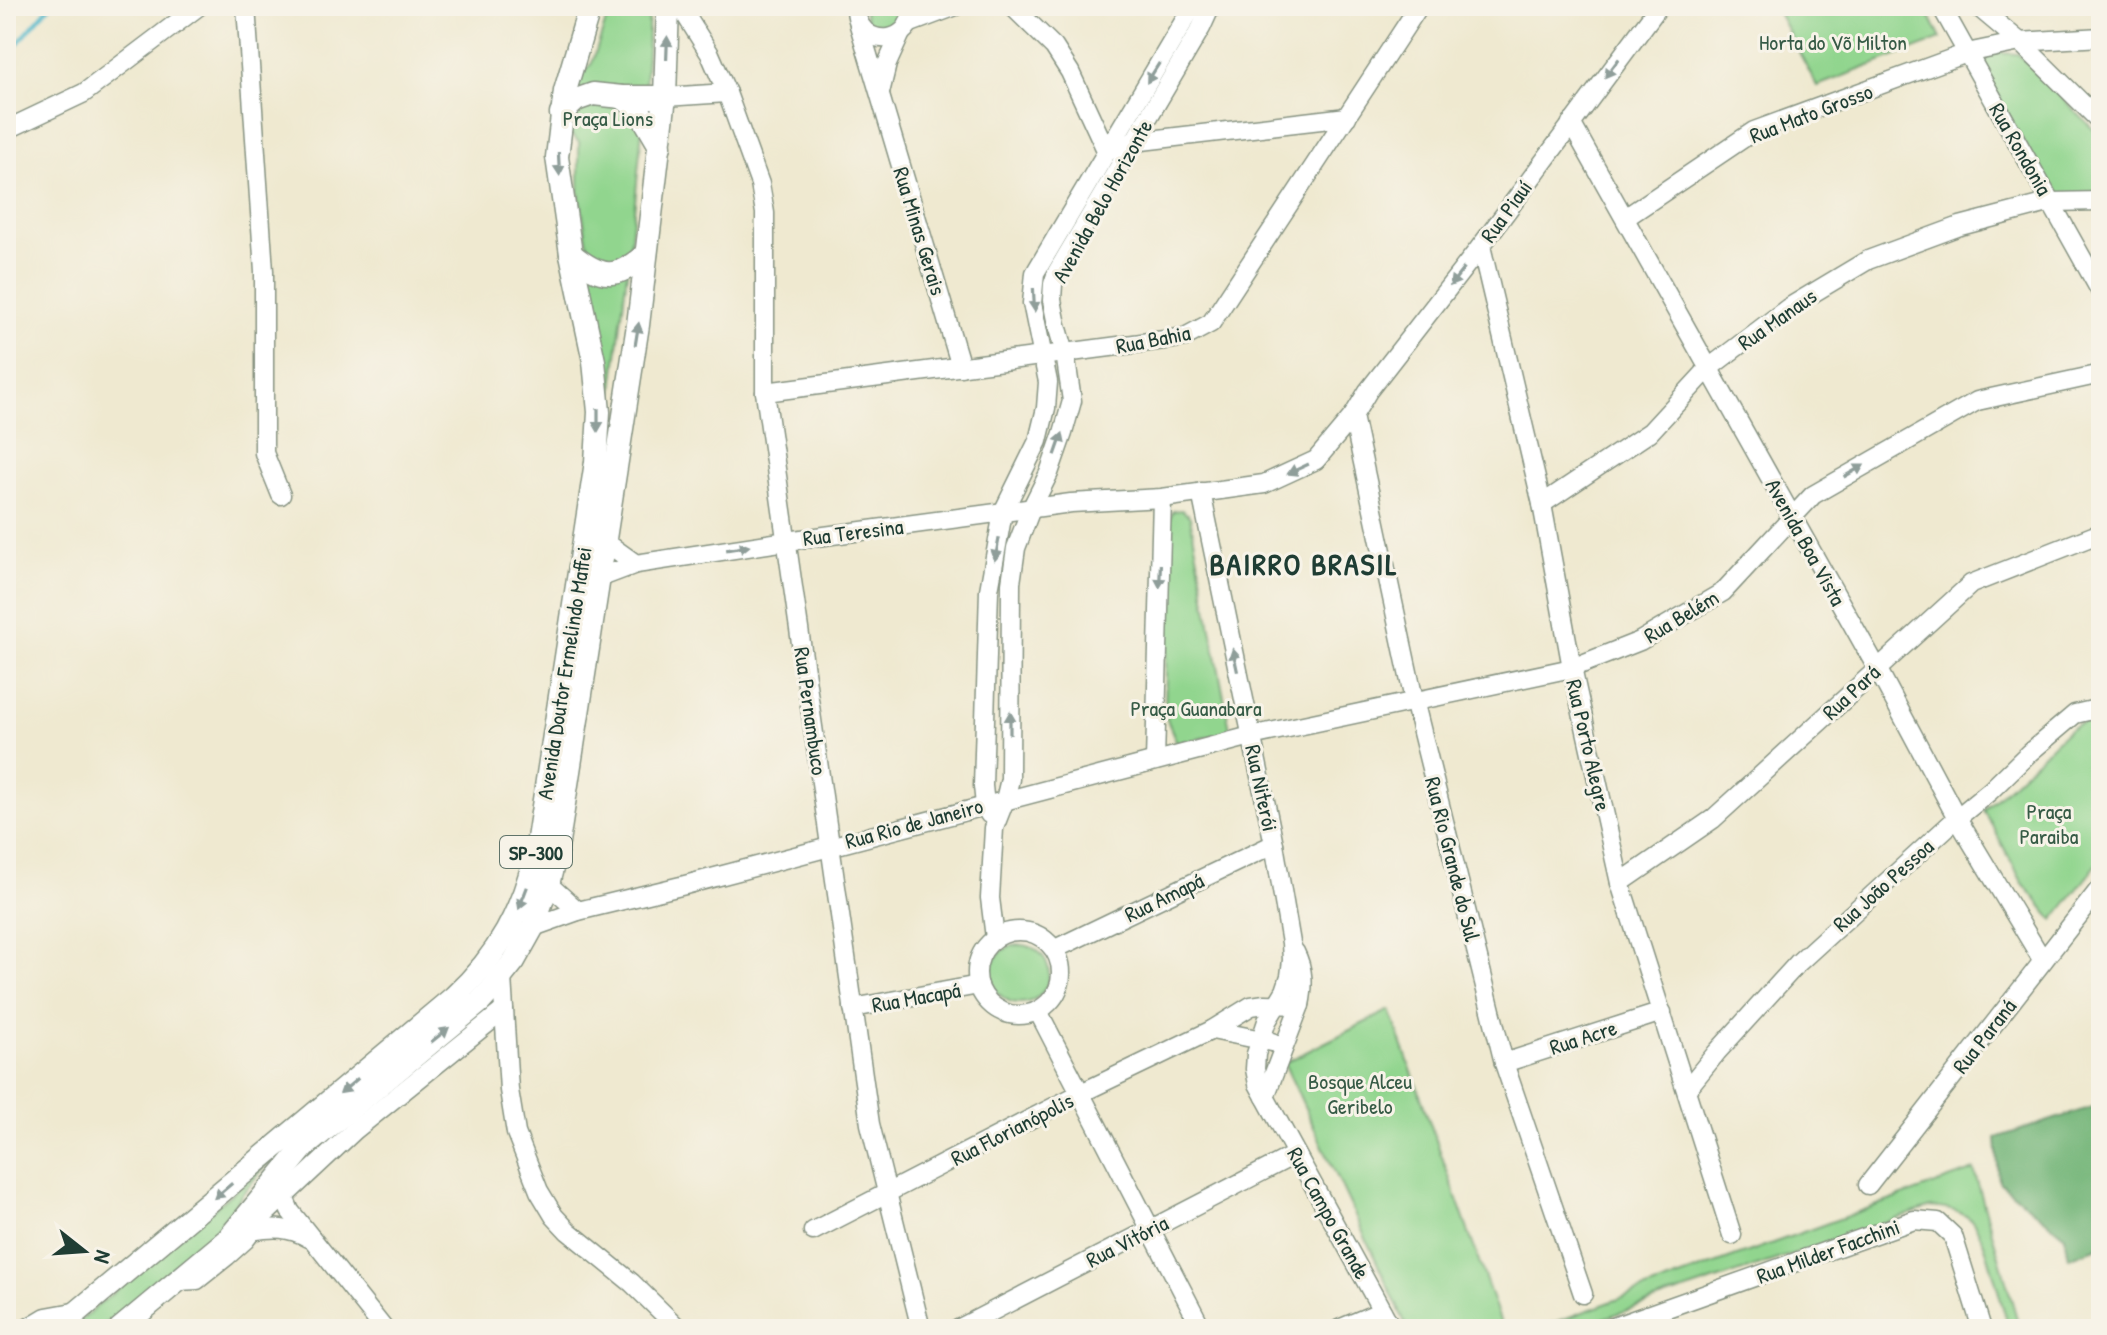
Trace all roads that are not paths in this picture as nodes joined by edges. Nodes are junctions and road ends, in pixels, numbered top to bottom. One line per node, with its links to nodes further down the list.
1 (199, 6): 27 (street)
2 (246, 6): 47 (street)
3 (590, 6): 23 (main road, Avenida Doutor Ermelindo Maffei / SP-300)
4 (668, 6): 22 (main road, Avenida Doutor Ermelindo Maffei / SP-300, one-way to 4)
5 (680, 6): 19 (street, Rua Pernambuco)
6 (956, 6): 15 (street)
7 (1012, 6): 30 (street)
8 (1193, 6): 30 (street, Avenida Belo Horizonte, one-way to 30)
9 (1211, 6): 28 (street, Avenida Belo Horizonte)
10 (1419, 6): 24 (street, Rua Bahia)
11 (1659, 6): 26 (street, Rua Piauí, one-way to 26)
12 (1941, 6): 18 (street, Rua Rondonia)
13 (1977, 6): 17 (street)
14 (856, 13): 15 (street); 20 (street, Rua Minas Gerais)
15 (907, 21): 20 (street)
16 (2101, 37): 17 (street, Rua Mato Grosso)
17 (2020, 42): 18 (street, Rua Mato Grosso); 25 (street)
18 (1967, 53): 32 (street, Rua Rondonia); 33 (street, Rua Mato Grosso)
19 (727, 93): 22 (street); 43 (street, Rua Pernambuco)
20 (879, 95): 40 (street, Rua Minas Gerais)
21 (622, 97): 22 (main road); 23 (main road); 29 (main road)
22 (665, 97): 29 (main road, Avenida Doutor Ermelindo Maffei / SP-300)
23 (561, 114): 35 (main road, Avenida Doutor Ermelindo Maffei / SP-300, one-way to 35)
24 (1347, 117): 28 (street); 38 (street, Rua Bahia)
25 (2101, 122)
26 (1571, 123): 33 (street, Avenida Boa Vista); 34 (street, Rua Piauí)
27 (6, 130)
28 (1133, 142): 30 (street); 38 (street, Avenida Belo Horizonte)
29 (660, 146): 36 (main road, Avenida Doutor Ermelindo Maffei / SP-300)
30 (1106, 150): 39 (street, Avenida Belo Horizonte, one-way to 39)
31 (2101, 201): 32 (street, Rua Manaus)
32 (2052, 202): 37 (street, Rua Rondonia); 41 (street, Rua Manaus)
33 (1625, 218): 41 (street, Avenida Boa Vista)
34 (1481, 246): 44 (street, Rua Piauí, one-way to 44); 50 (street, Rua Porto Alegre)
35 (571, 254): 36 (main road); 108 (main road, Avenida Doutor Ermelindo Maffei / SP-300, one-way to 108)
36 (646, 254): 55 (main road, Avenida Doutor Ermelindo Maffei / SP-300, one-way to 36)
37 (2101, 292)
38 (1065, 353): 39 (street, Rua Bahia); 45 (street, Avenida Belo Horizonte, one-way to 38)
39 (1042, 356): 40 (street, Rua Bahia); 52 (street, Avenida Belo Horizonte)
40 (961, 367): 43 (street, Rua Bahia)
41 (1709, 368): 50 (street, Rua Manaus); 53 (street, Avenida Boa Vista)
42 (2101, 374): 53 (street, Rua Belém, one-way to 42)
43 (765, 392): 56 (street, Rua Pernambuco)
44 (1353, 416): 46 (street, Rua Teresina, one-way to 46); 61 (street, Rua Rio Grande do Sul)
45 (1049, 473): 49 (street); 51 (street, Avenida Belo Horizonte)
46 (1201, 492): 48 (street, Rua Teresina); 63 (street, Rua Niterói, one-way to 46)
47 (281, 495)
48 (1162, 498): 49 (street, Rua Teresina); 64 (street, one-way to 64)
49 (1071, 503): 51 (street, Rua Teresina)
50 (1542, 504): 59 (street, Rua Porto Alegre)
51 (1031, 509): 52 (street, Rua Teresina); 65 (street, Avenida Belo Horizonte, one-way to 51)
52 (1003, 512): 56 (street, Rua Teresina); 66 (street, Avenida Belo Horizonte, one-way to 66)
53 (1792, 517): 59 (street, Rua Belém); 60 (street, Avenida Boa Vista)
54 (2101, 536): 60 (street, Rua Pará)
55 (604, 541): 57 (street); 58 (main road, Avenida Doutor Ermelindo Maffei / SP-300)
56 (787, 541): 57 (street, Rua Teresina, one-way to 56); 70 (street, Rua Pernambuco)
57 (636, 564): 58 (street, Rua Teresina)
58 (599, 578): 72 (main road, Avenida Doutor Ermelindo Maffei / SP-300)
59 (1572, 668): 61 (street, Rua Belém); 71 (street, Rua Porto Alegre)
60 (1877, 668): 67 (street, Avenida Boa Vista); 71 (street, Rua Pará)
61 (1414, 700): 63 (street, Rua Belém); 92 (street, Rua Rio Grande do Sul)
62 (2101, 708): 67 (street, Rua João Pessoa)
63 (1251, 736): 64 (street, Rua Rio de Janeiro); 69 (street, Rua Niterói)
64 (1155, 761): 65 (street, Rua Rio de Janeiro)
65 (1005, 800): 66 (street, Rua Rio de Janeiro); 68 (street, Avenida Belo Horizonte)
66 (985, 805): 68 (street, Avenida Belo Horizonte); 70 (street, Rua Rio de Janeiro)
67 (1957, 818): 79 (street, Avenida Boa Vista); 94 (street, Rua João Pessoa)
68 (994, 828): 76 (street, Avenida Belo Horizonte)
69 (1274, 844): 77 (street, Rua Niterói); 78 (street, Rua Amapá)
70 (830, 846): 74 (street, Rua Rio de Janeiro); 84 (street, Rua Pernambuco)
71 (1620, 883): 87 (street, Rua Porto Alegre)
72 (548, 884): 74 (street); 75 (main road, Avenida Doutor Ermelindo Maffei / SP-300)
73 (2101, 887): 79 (street, Rua Paraná)
74 (578, 911): 75 (street, Rua Rio de Janeiro)
75 (533, 927): 80 (main road, Avenida Doutor Ermelindo Maffei / SP-300)
76 (995, 938): 78 (street); 81 (street)
77 (1291, 943): 82 (street, Rua Niterói); 83 (street, Rua Niterói)
78 (1055, 949): 86 (street)
79 (2043, 961): 98 (street, Rua Paraná)
80 (502, 977): 85 (street); 99 (main road, Avenida Doutor Ermelindo Maffei / SP-300, one-way to 80)
81 (979, 985): 84 (street, Rua Macapá); 86 (street)
82 (1276, 1004): 83 (street, Rua Florianópolis); 88 (street, Rua Florianópolis); 90 (street, Rua Niterói)
83 (1300, 1005): 91 (street)
84 (853, 1008): 100 (street, Rua Pernambuco)
85 (504, 1010): 99 (street); 114 (street)
86 (1038, 1011): 95 (street)
87 (1662, 1012): 92 (street, Rua Acre); 94 (street, Rua Porto Alegre)
88 (1212, 1030): 89 (street); 95 (street, Rua Florianópolis)
89 (1231, 1033): 90 (street); 93 (street, Rua Campo Grande)
90 (1261, 1039): 91 (street); 93 (street)
91 (1284, 1044): 96 (street)
92 (1504, 1063): 107 (street, Rua Rio Grande do Sul)
93 (1255, 1069): 96 (street, Rua Campo Grande)
94 (1687, 1089): 104 (street, Rua Porto Alegre)
95 (1081, 1093): 100 (street, Rua Florianópolis); 102 (street)
96 (1265, 1097): 97 (street, Rua Campo Grande)
97 (1296, 1154): 102 (street, Rua Vitória); 109 (street, Rua Campo Grande)
98 (1868, 1185)
99 (280, 1188): 101 (street); 105 (street); 106 (main road, Avenida Doutor Ermelindo Maffei / SP-300)
100 (888, 1193): 103 (street, Rua Florianópolis); 115 (street, Rua Pernambuco)
101 (256, 1224): 105 (street); 106 (street)
102 (1152, 1228): 116 (street, Rua Vitória); 117 (street)
103 (813, 1231)
104 (1732, 1235)
105 (311, 1240): 113 (street)
106 (178, 1281): 110 (main road, Avenida Doutor Ermelindo Maffei / SP-300)
107 (1583, 1294)
108 (79, 1311): 111 (street); 112 (main road, Avenida Doutor Ermelindo Maffei / SP-300)
109 (1382, 1311): 118 (street); 119 (street, Rua Campo Grande)
110 (128, 1326)
111 (26, 1329)
112 (57, 1329)
113 (384, 1329)
114 (679, 1329)
115 (921, 1329)
116 (958, 1329)
117 (1202, 1329)
118 (1339, 1329)
119 (1392, 1329)
120 (1608, 1329): 121 (street, Rua Milder Facchini)
121 (1982, 1329)

